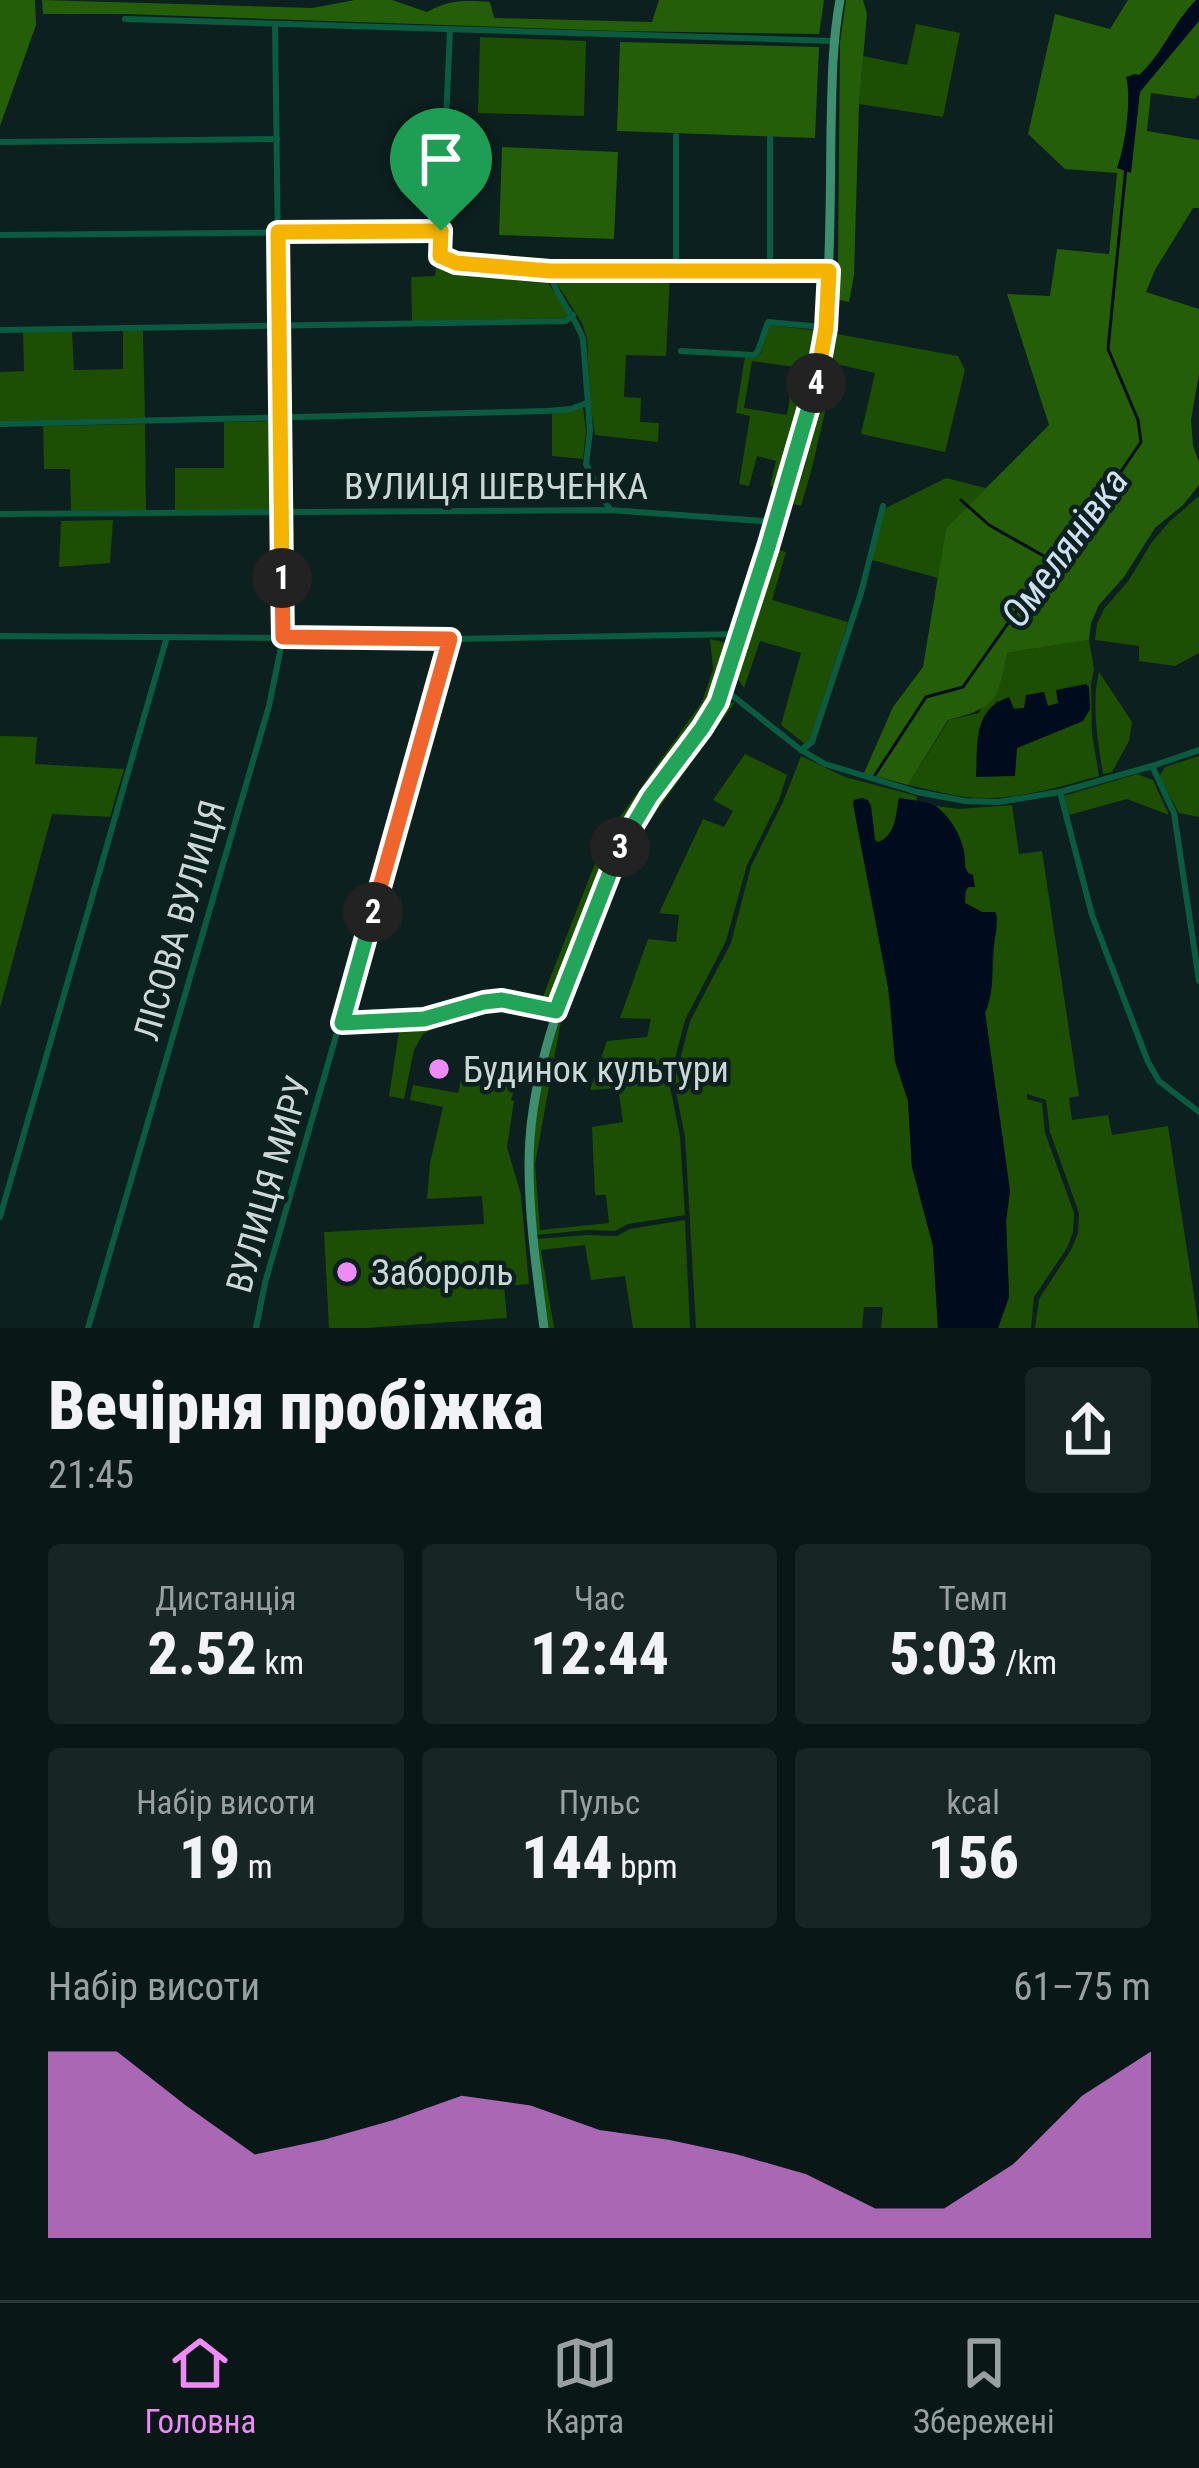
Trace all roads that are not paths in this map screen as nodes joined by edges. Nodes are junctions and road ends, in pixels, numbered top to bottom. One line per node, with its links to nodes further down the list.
1 (840, 0): 5 (main road)
2 (124, 19): 3 (street)
3 (275, 24): 4 (street); 8 (street, ЛІСОВА ВУЛИЦЯ)
4 (450, 30): 5 (street); 10 (street)
5 (833, 41): 16 (main road)
6 (676, 136): 14 (street)
7 (770, 139): 15 (street)
8 (277, 140): 9 (street); 11 (street, ЛІСОВА ВУЛИЦЯ)
9 (0, 142)
10 (441, 231): 11 (street); 13 (street)
11 (278, 232): 12 (street); 18 (street, ЛІСОВА ВУЛИЦЯ)
12 (0, 235)
13 (550, 271): 14 (street); 17 (street)
14 (676, 271): 15 (street)
15 (770, 271): 16 (street)
16 (829, 271): 19 (main road)
17 (573, 314): 18 (street); 22 (street)
18 (279, 326): 20 (street); 23 (street, ЛІСОВА ВУЛИЦЯ)
19 (826, 328): 21 (street); 29 (main road)
20 (0, 330)
21 (681, 351)
22 (586, 403): 23 (street); 26 (street)
23 (280, 418): 24 (street); 27 (street, ЛІСОВА ВУЛИЦЯ)
24 (0, 424)
25 (883, 506): 36 (street)
26 (610, 510): 27 (street, ВУЛИЦЯ ШЕВЧЕНКА); 29 (street, ВУЛИЦЯ ШЕВЧЕНКА)
27 (281, 513): 28 (street, ВУЛИЦЯ ШЕВЧЕНКА); 33 (street, ЛІСОВА ВУЛИЦЯ)
28 (0, 514)
29 (776, 522): 30 (main road)
30 (741, 634): 34 (street); 35 (main road)
31 (0, 636): 32 (street)
32 (167, 637): 33 (street); 44 (street)
33 (283, 637): 34 (street); 45 (street, ЛІСОВА ВУЛИЦЯ)
34 (450, 639): 42 (street, ВУЛИЦЯ МИРУ)
35 (724, 688): 36 (street); 41 (main road)
36 (801, 750): 39 (street)
37 (1199, 750): 38 (street)
38 (1151, 766): 39 (street); 40 (street)
39 (1060, 792): 43 (street)
40 (1199, 981)
41 (556, 1011): 42 (street); 47 (main road)
42 (342, 1023): 46 (street, ВУЛИЦЯ МИРУ)
43 (1199, 1112)
44 (0, 1217)
45 (88, 1328)
46 (256, 1328)
47 (544, 1328)

